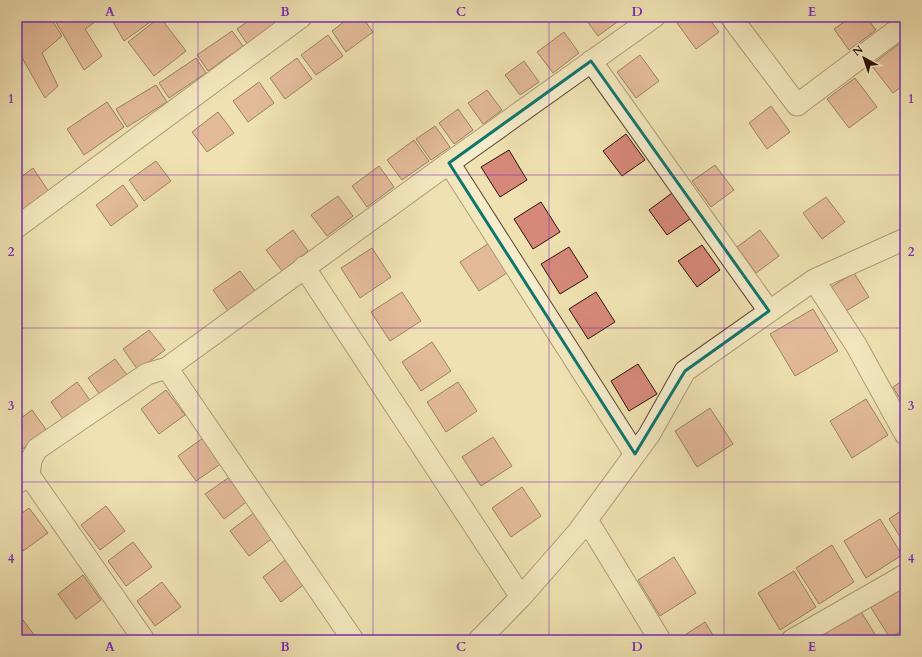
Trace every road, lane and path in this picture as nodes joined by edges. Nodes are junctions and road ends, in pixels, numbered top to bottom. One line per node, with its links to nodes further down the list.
1 (300, 17): 7 (street)
2 (654, 17): 5 (street)
3 (731, 17): 4 (street)
4 (905, 24)
5 (591, 61): 6 (street); 11 (street)
6 (449, 163): 9 (street); 14 (street)
7 (17, 227)
8 (905, 239): 10 (street)
9 (304, 267): 12 (street); 18 (street)
10 (814, 280): 11 (street); 13 (street)
11 (769, 311): 14 (street)
12 (166, 368): 15 (street); 20 (street)
13 (905, 434)
14 (635, 454): 16 (street)
15 (23, 479): 19 (street)
16 (587, 520): 18 (street); 22 (street)
17 (905, 575): 23 (street)
18 (521, 597): 21 (street)
19 (144, 640)
20 (353, 640)
21 (479, 640)
22 (660, 640)
23 (792, 640)

